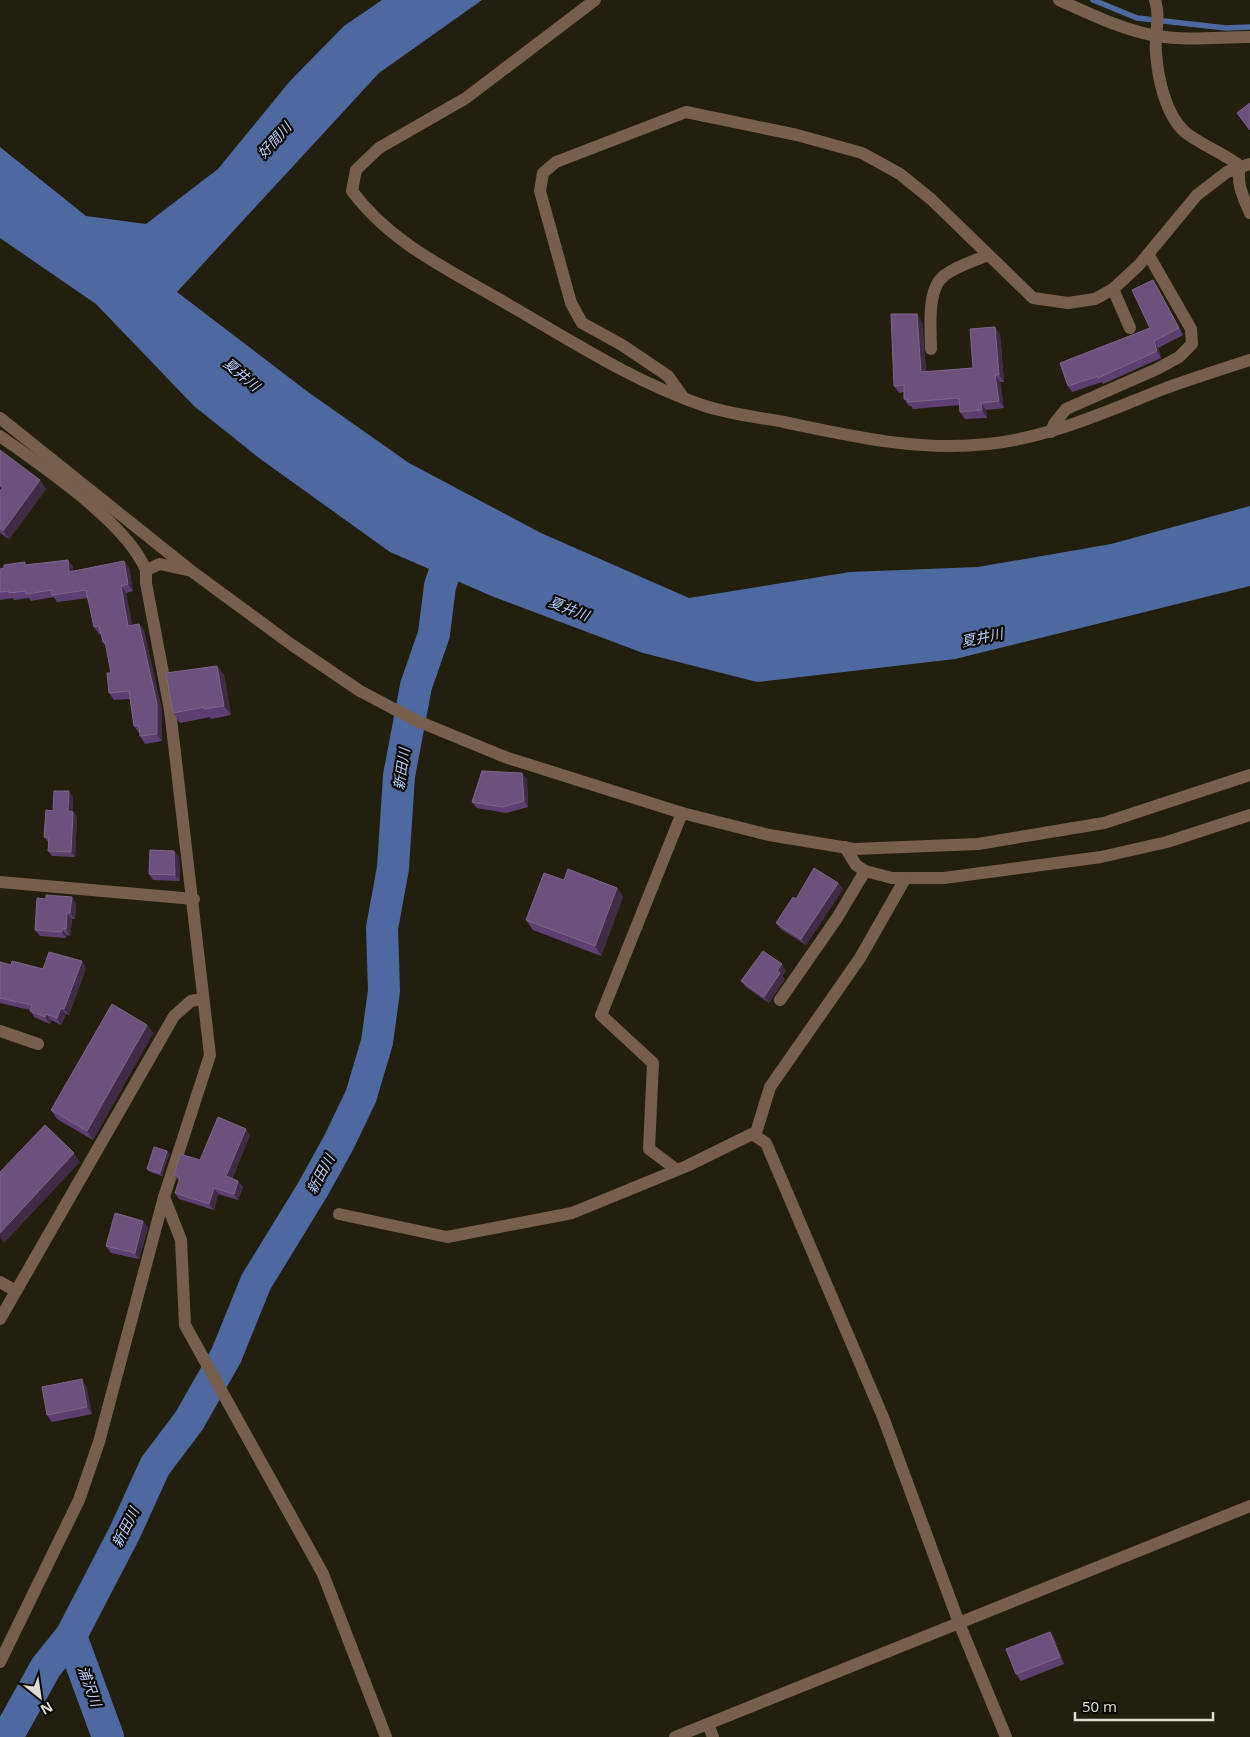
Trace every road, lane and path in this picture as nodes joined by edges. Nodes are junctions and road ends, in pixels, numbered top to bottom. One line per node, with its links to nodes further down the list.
1 (595, 0): 14 (street)
2 (1059, 0): 4 (street)
3 (1155, 0): 4 (street)
4 (1157, 36): 5 (street); 6 (street)
5 (1250, 37)
6 (1245, 165): 7 (street); 8 (street)
7 (1250, 213)
8 (1148, 254): 10 (street); 16 (street)
9 (988, 255): 10 (street); 12 (street); 14 (street)
10 (1114, 289): 11 (street)
11 (1130, 328)
12 (932, 349)
13 (1250, 360): 16 (street)
14 (683, 397): 16 (street)
15 (0, 418): 19 (street)
16 (1051, 432)
17 (0, 436): 18 (street)
18 (146, 570): 19 (street); 27 (street)
19 (190, 570): 21 (street)
20 (1250, 775): 23 (street)
21 (682, 813): 23 (street); 33 (street)
22 (1250, 815): 25 (street)
23 (845, 847): 24 (street)
24 (865, 871): 25 (street); 29 (street)
25 (905, 879): 32 (street)
26 (0, 882): 27 (street)
27 (194, 899): 28 (street)
28 (203, 999): 34 (street); 37 (street)
29 (780, 1000)
30 (0, 1031): 31 (street)
31 (38, 1044)
32 (755, 1136): 33 (street); 40 (street)
33 (677, 1170): 35 (street)
34 (164, 1197): 41 (street); 43 (street)
35 (339, 1214)
36 (0, 1282): 37 (street)
37 (16, 1291): 38 (street)
38 (0, 1320)
39 (1250, 1506): 40 (street)
40 (959, 1623): 42 (street); 46 (street)
41 (0, 1662)
42 (708, 1724): 44 (street); 45 (street)
43 (386, 1737)
44 (674, 1737)
45 (713, 1737)
46 (1006, 1737)

